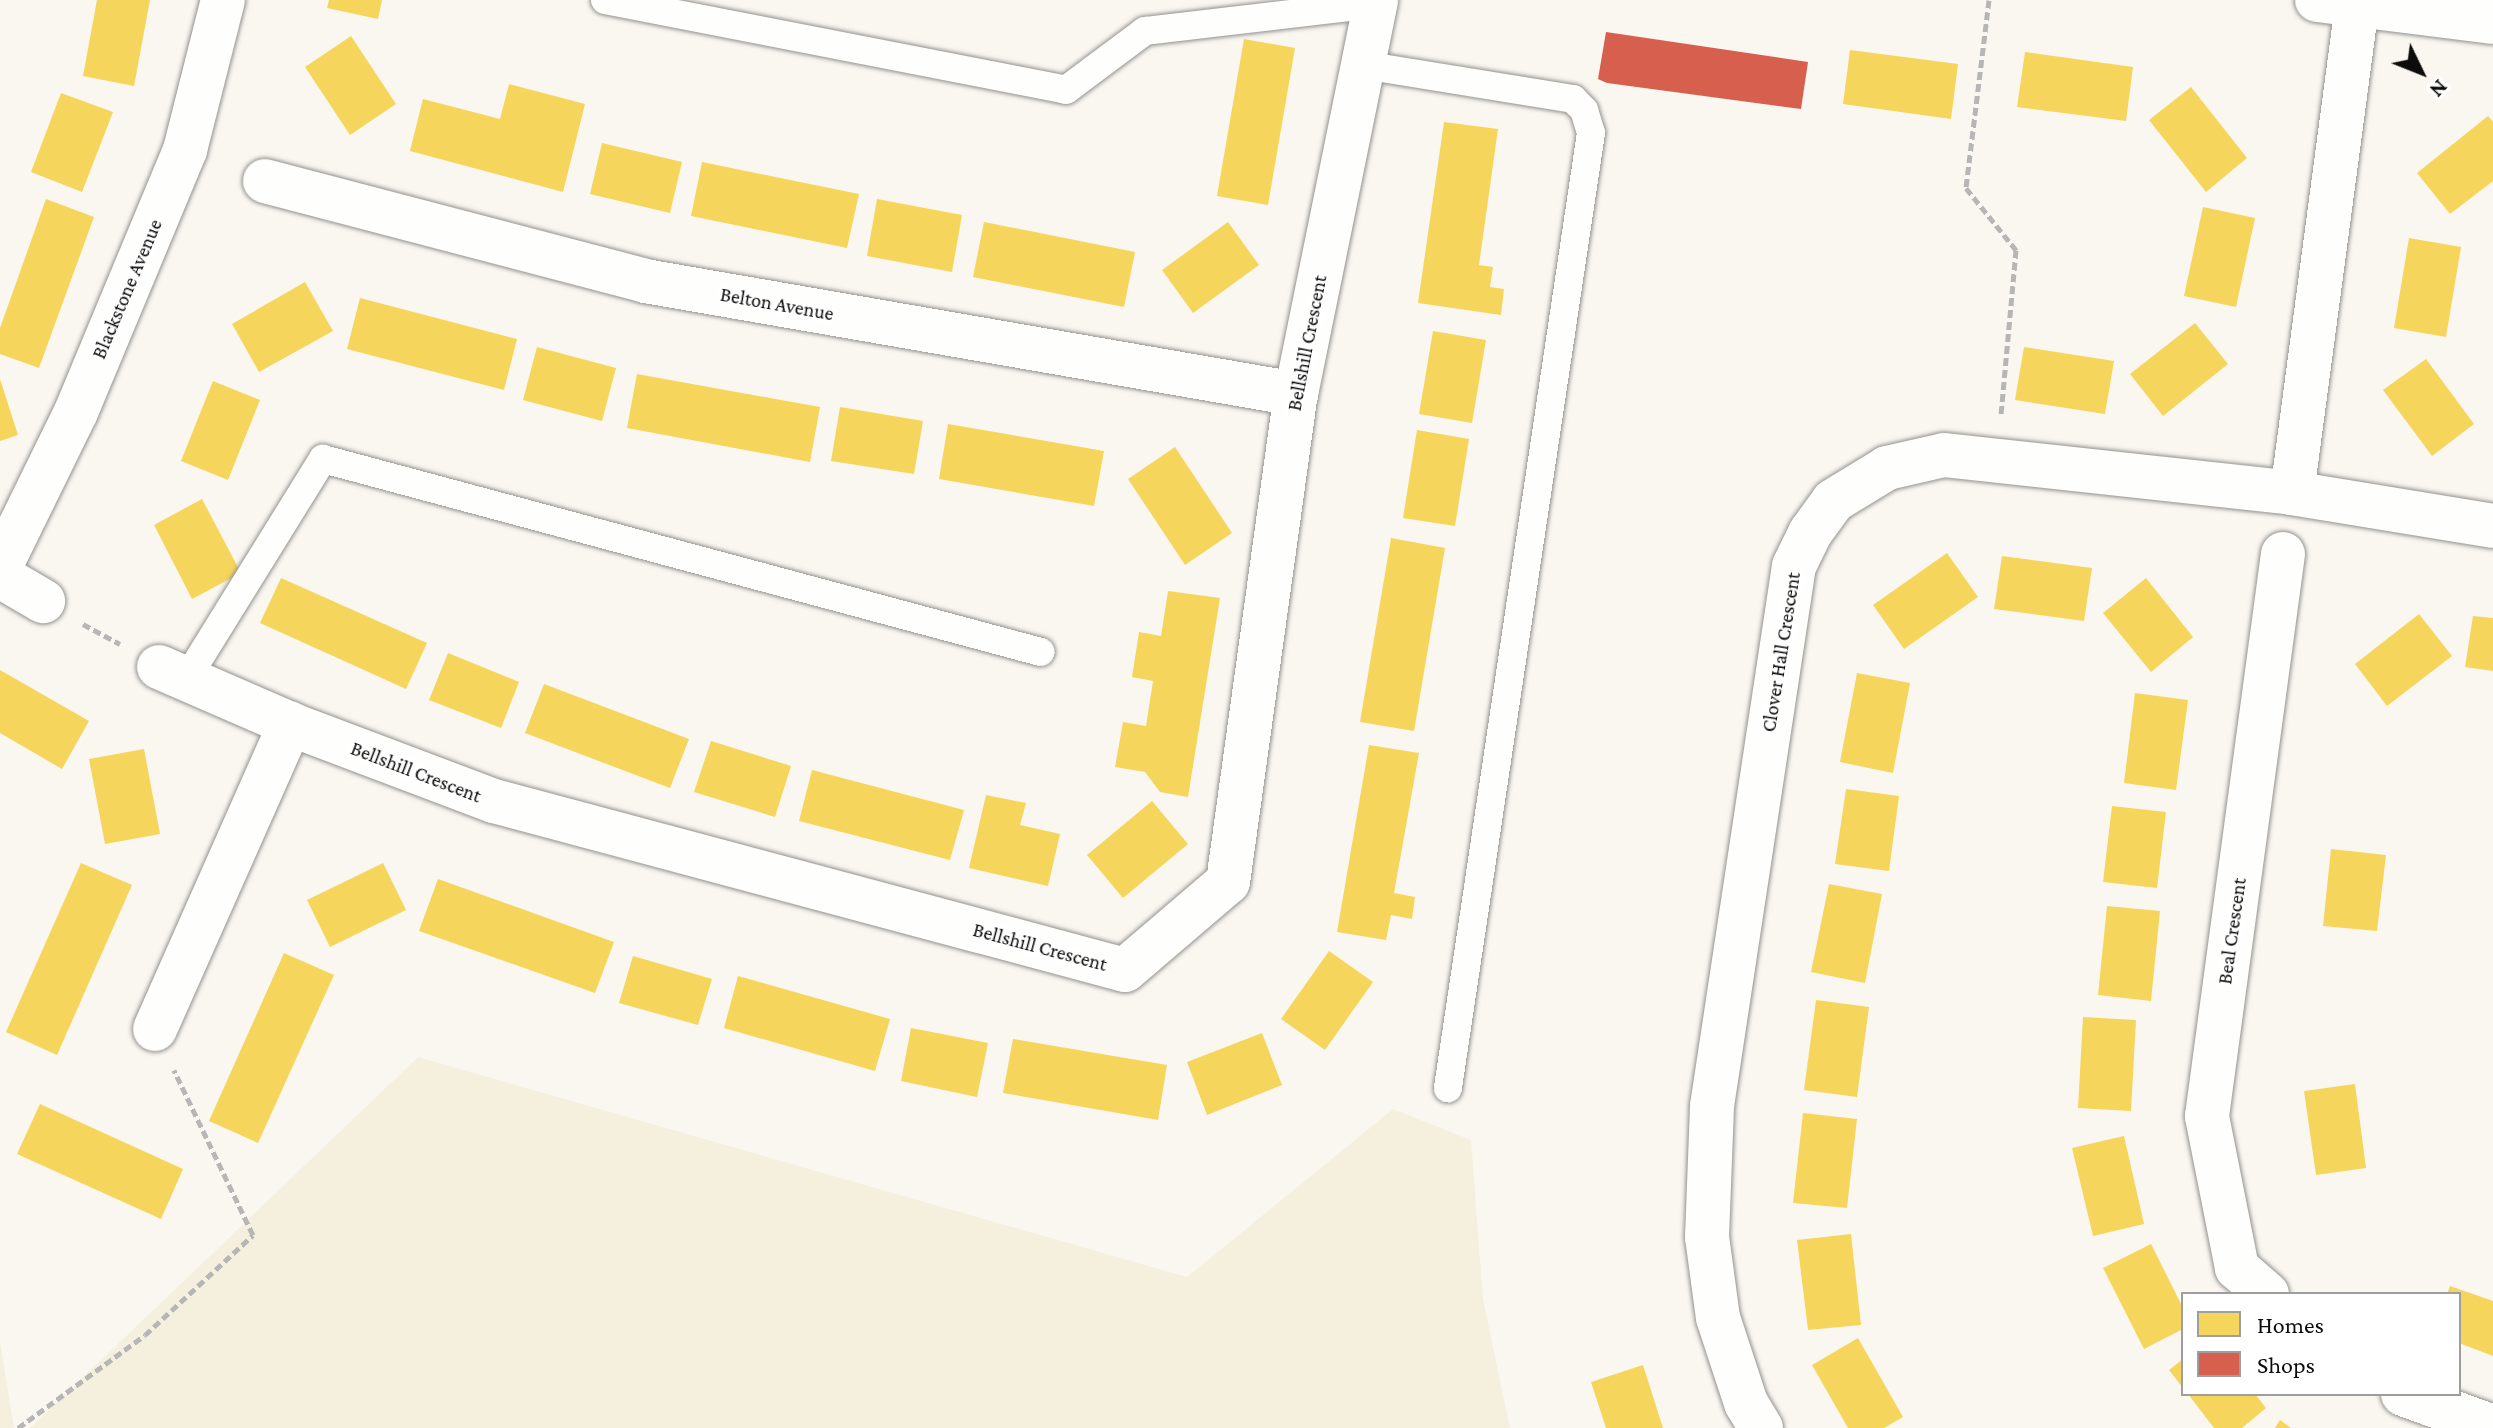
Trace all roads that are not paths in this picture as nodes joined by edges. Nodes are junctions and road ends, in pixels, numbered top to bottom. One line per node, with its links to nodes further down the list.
1 (223, 0): 12 (street, Blackstone Avenue)
2 (605, 0): 3 (lane)
3 (1376, 2): 6 (street, Bellshill Crescent)
4 (2337, 3): 5 (street); 9 (street)
5 (2493, 22)
6 (1363, 65): 8 (street, Bellshill Crescent); 19 (lane)
7 (265, 181): 8 (street, Belton Avenue)
8 (1296, 394): 17 (street, Bellshill Crescent)
9 (2292, 493): 10 (street, Clover Hall Crescent); 23 (street, Clover Hall Crescent)
10 (2493, 526)
11 (2283, 554): 20 (street, Beal Crescent)
12 (0, 567)
13 (0, 576): 14 (street)
14 (43, 601)
15 (1041, 652): 16 (lane)
16 (173, 672): 17 (street, Bellshill Crescent)
17 (290, 724): 18 (street)
18 (155, 1029)
19 (1448, 1088)
20 (2265, 1292)
21 (2408, 1396): 22 (street)
22 (2493, 1427)
23 (1761, 1428)

